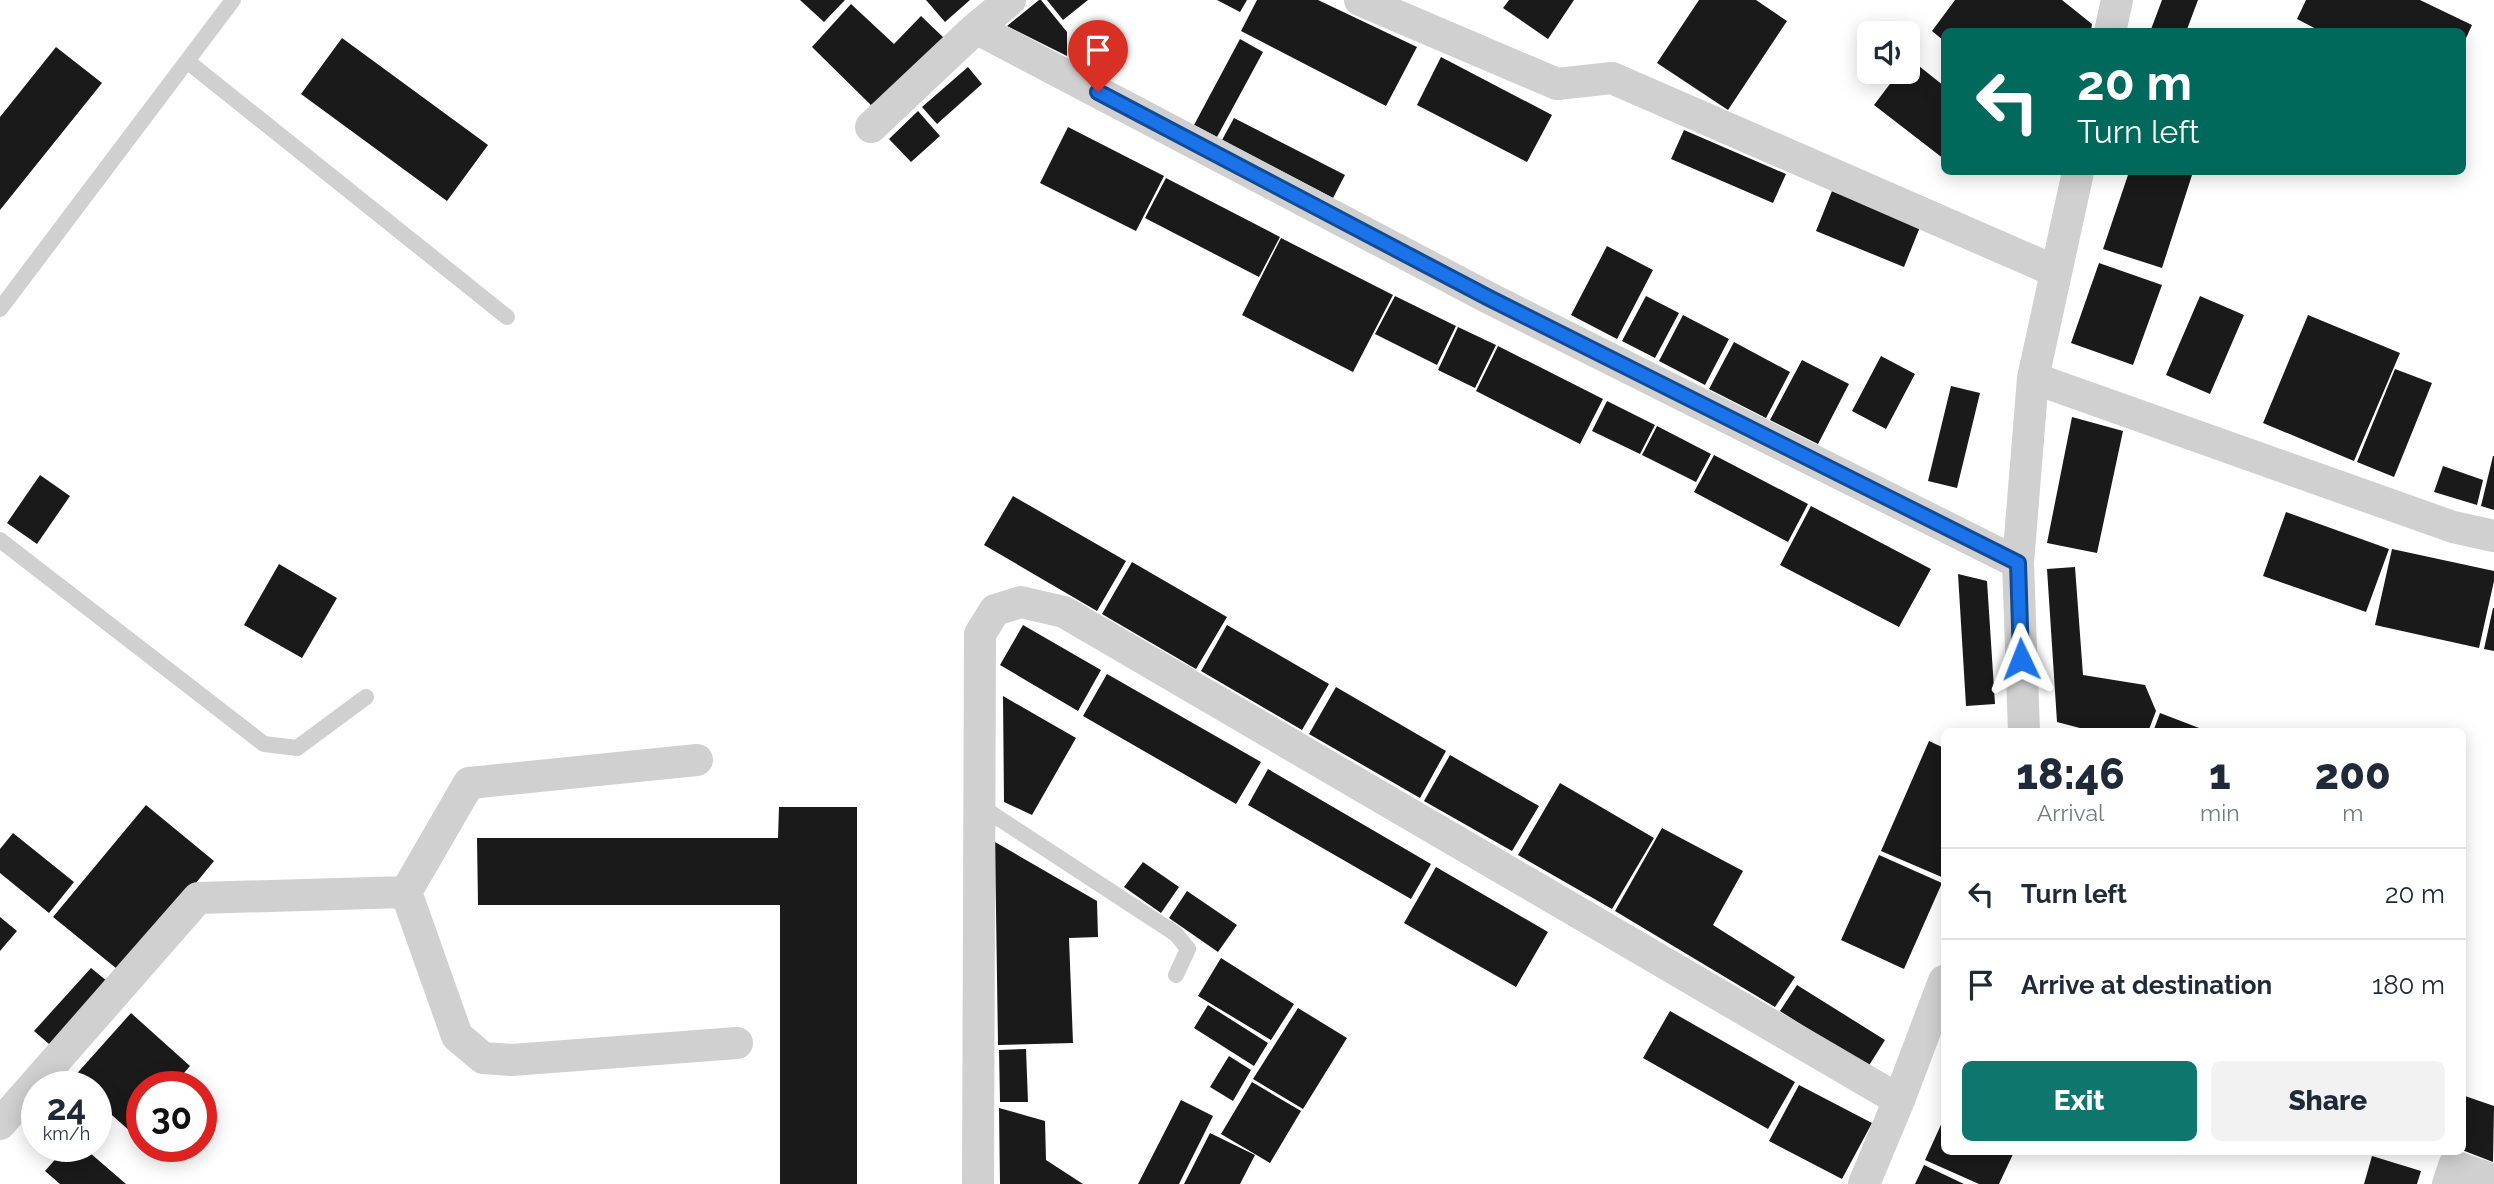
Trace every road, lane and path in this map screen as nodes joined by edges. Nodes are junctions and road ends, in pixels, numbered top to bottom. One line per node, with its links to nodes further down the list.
1 (233, 0): 7 (lane)
2 (1010, 0): 5 (street)
3 (1360, 0): 10 (street)
4 (2117, 0): 6 (street)
5 (976, 28): 8 (street); 16 (street)
6 (2111, 28)
7 (187, 61): 11 (lane); 12 (lane)
8 (871, 127)
9 (2077, 175): 10 (street)
10 (2055, 271): 13 (street)
11 (0, 309)
12 (508, 317)
13 (2033, 378): 14 (street); 16 (street)
14 (2494, 536)
15 (0, 540): 17 (lane)
16 (2018, 563): 18 (street)
17 (366, 697)
18 (2024, 728)
19 (697, 760): 21 (street)
20 (979, 806): 22 (lane); 25 (street); 28 (street)
21 (406, 892): 24 (street); 26 (street)
22 (1176, 975)
23 (1941, 989): 25 (street)
24 (737, 1043)
25 (1899, 1100): 29 (street)
26 (0, 1124)
27 (2494, 1180): 30 (street)
28 (978, 1184)
29 (1864, 1184)
30 (2448, 1184)

